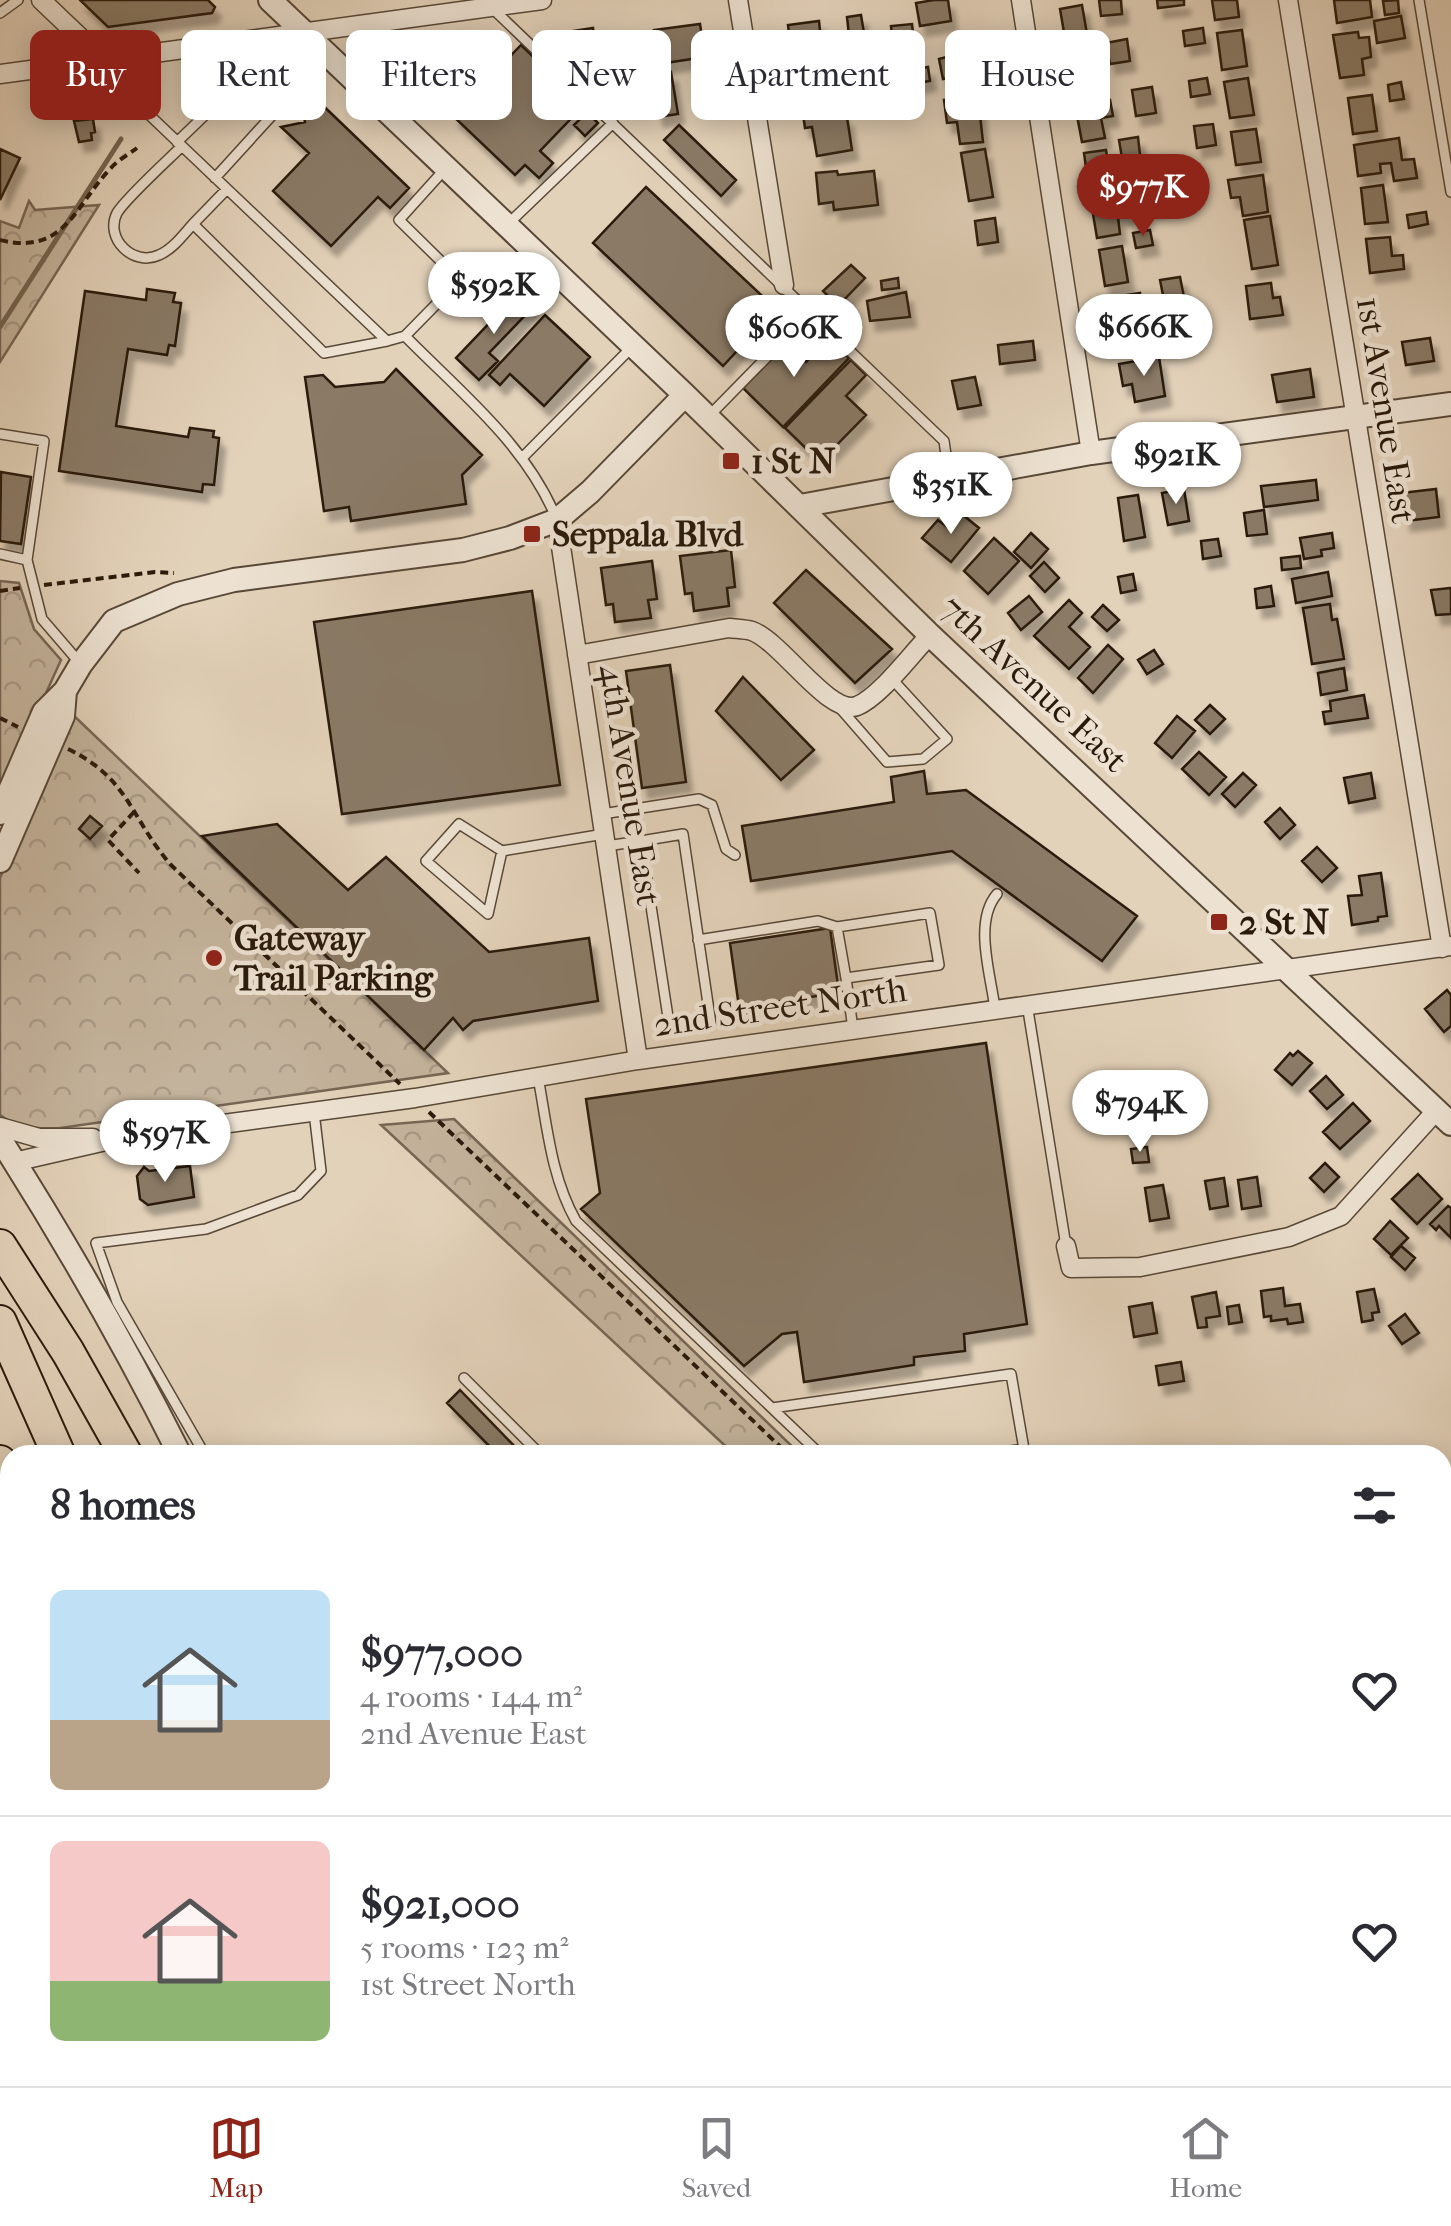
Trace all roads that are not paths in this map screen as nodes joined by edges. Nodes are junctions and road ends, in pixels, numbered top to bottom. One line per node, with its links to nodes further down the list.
1 (18, 0): 11 (lane)
2 (41, 0): 12 (street)
3 (270, 0): 13 (street, 7th Avenue East)
4 (542, 0): 10 (street)
5 (738, 0): 28 (street)
6 (1021, 0): 39 (street)
7 (1288, 0): 37 (street, 1st Avenue East)
8 (1419, 0): 24 (lane)
9 (469, 5): 10 (street); 14 (street)
10 (491, 7): 19 (lane)
11 (0, 13)
12 (72, 30)
13 (301, 30)
14 (322, 30)
15 (326, 54): 21 (street, 7th Avenue East)
16 (30, 70): 17 (street)
17 (0, 74)
18 (155, 120): 20 (lane)
19 (614, 123): 26 (lane); 28 (lane)
20 (180, 144): 22 (lane); 22 (lane); 25 (lane)
21 (446, 168): 26 (street, 7th Avenue East); 27 (lane)
22 (215, 178): 23 (lane)
23 (227, 189): 25 (lane); 32 (lane)
24 (1451, 192)
25 (193, 224): 32 (lane)
26 (507, 225): 33 (street, 7th Avenue East)
27 (460, 280): 29 (lane); 31 (lane)
28 (784, 286): 30 (lane)
29 (488, 308)
30 (811, 312): 36 (lane); 41 (lane)
31 (405, 336): 32 (lane); 40 (lane)
32 (387, 341)
33 (634, 346): 34 (street, 7th Avenue East); 40 (lane)
34 (685, 395): 36 (street, 7th Avenue East); 43 (street)
35 (1451, 404): 37 (street)
36 (708, 417): 42 (street, 7th Avenue East)
37 (1354, 417): 39 (street); 62 (street, 1st Avenue East)
38 (0, 434): 45 (lane)
39 (1091, 453): 41 (street)
40 (523, 457): 43 (lane)
41 (949, 479): 42 (street)
42 (800, 506): 46 (street, 7th Avenue East)
43 (557, 520): 47 (street, 4th Avenue East); 48 (street)
44 (0, 554): 45 (lane)
45 (27, 560): 48 (lane)
46 (930, 635): 49 (street); 63 (street, 7th Avenue East)
47 (577, 655): 50 (street); 53 (street, 4th Avenue East)
48 (80, 664): 51 (street)
49 (890, 677): 50 (street); 50 (lane)
50 (838, 706)
51 (42, 738): 52 (street); 58 (street)
52 (0, 813)
53 (602, 814): 54 (street, 4th Avenue East); 57 (lane)
54 (605, 840): 55 (lane); 56 (lane); 70 (street, 4th Avenue East)
55 (641, 841): 61 (lane); 67 (lane)
56 (502, 851): 56 (lane)
57 (735, 855)
58 (0, 861)
59 (996, 894): 66 (lane)
60 (838, 926): 61 (lane); 64 (lane); 64 (lane)
61 (698, 940): 67 (lane)
62 (1446, 947): 63 (street, 2nd Street North)
63 (1288, 969): 65 (street, 2nd Street North); 73 (street, 7th Avenue East)
64 (846, 978): 68 (lane)
65 (1028, 1004): 66 (street, 2nd Street North); 79 (lane)
66 (995, 1009): 68 (street, 2nd Street North)
67 (711, 1024): 69 (lane)
68 (853, 1029): 69 (street, 2nd Street North)
69 (714, 1049): 70 (street, 2nd Street North)
70 (638, 1060): 71 (street, 2nd Street North)
71 (538, 1077): 72 (street, 2nd Street North); 82 (lane)
72 (314, 1112): 75 (street, 2nd Street North); 86 (lane)
73 (1444, 1118): 79 (street)
74 (0, 1128): 75 (street, 2nd Street North)
75 (119, 1138): 77 (street, 2nd Street North)
76 (0, 1139): 77 (street)
77 (7, 1160): 85 (street)
78 (0, 1246): 84 (highway)
79 (1066, 1246)
80 (0, 1322): 83 (highway)
81 (464, 1378): 87 (lane)
82 (772, 1408): 88 (lane); 89 (lane)
83 (55, 1445)
84 (120, 1445)
85 (175, 1445)
86 (199, 1445)
87 (531, 1445)
88 (811, 1445)
89 (1023, 1445)

